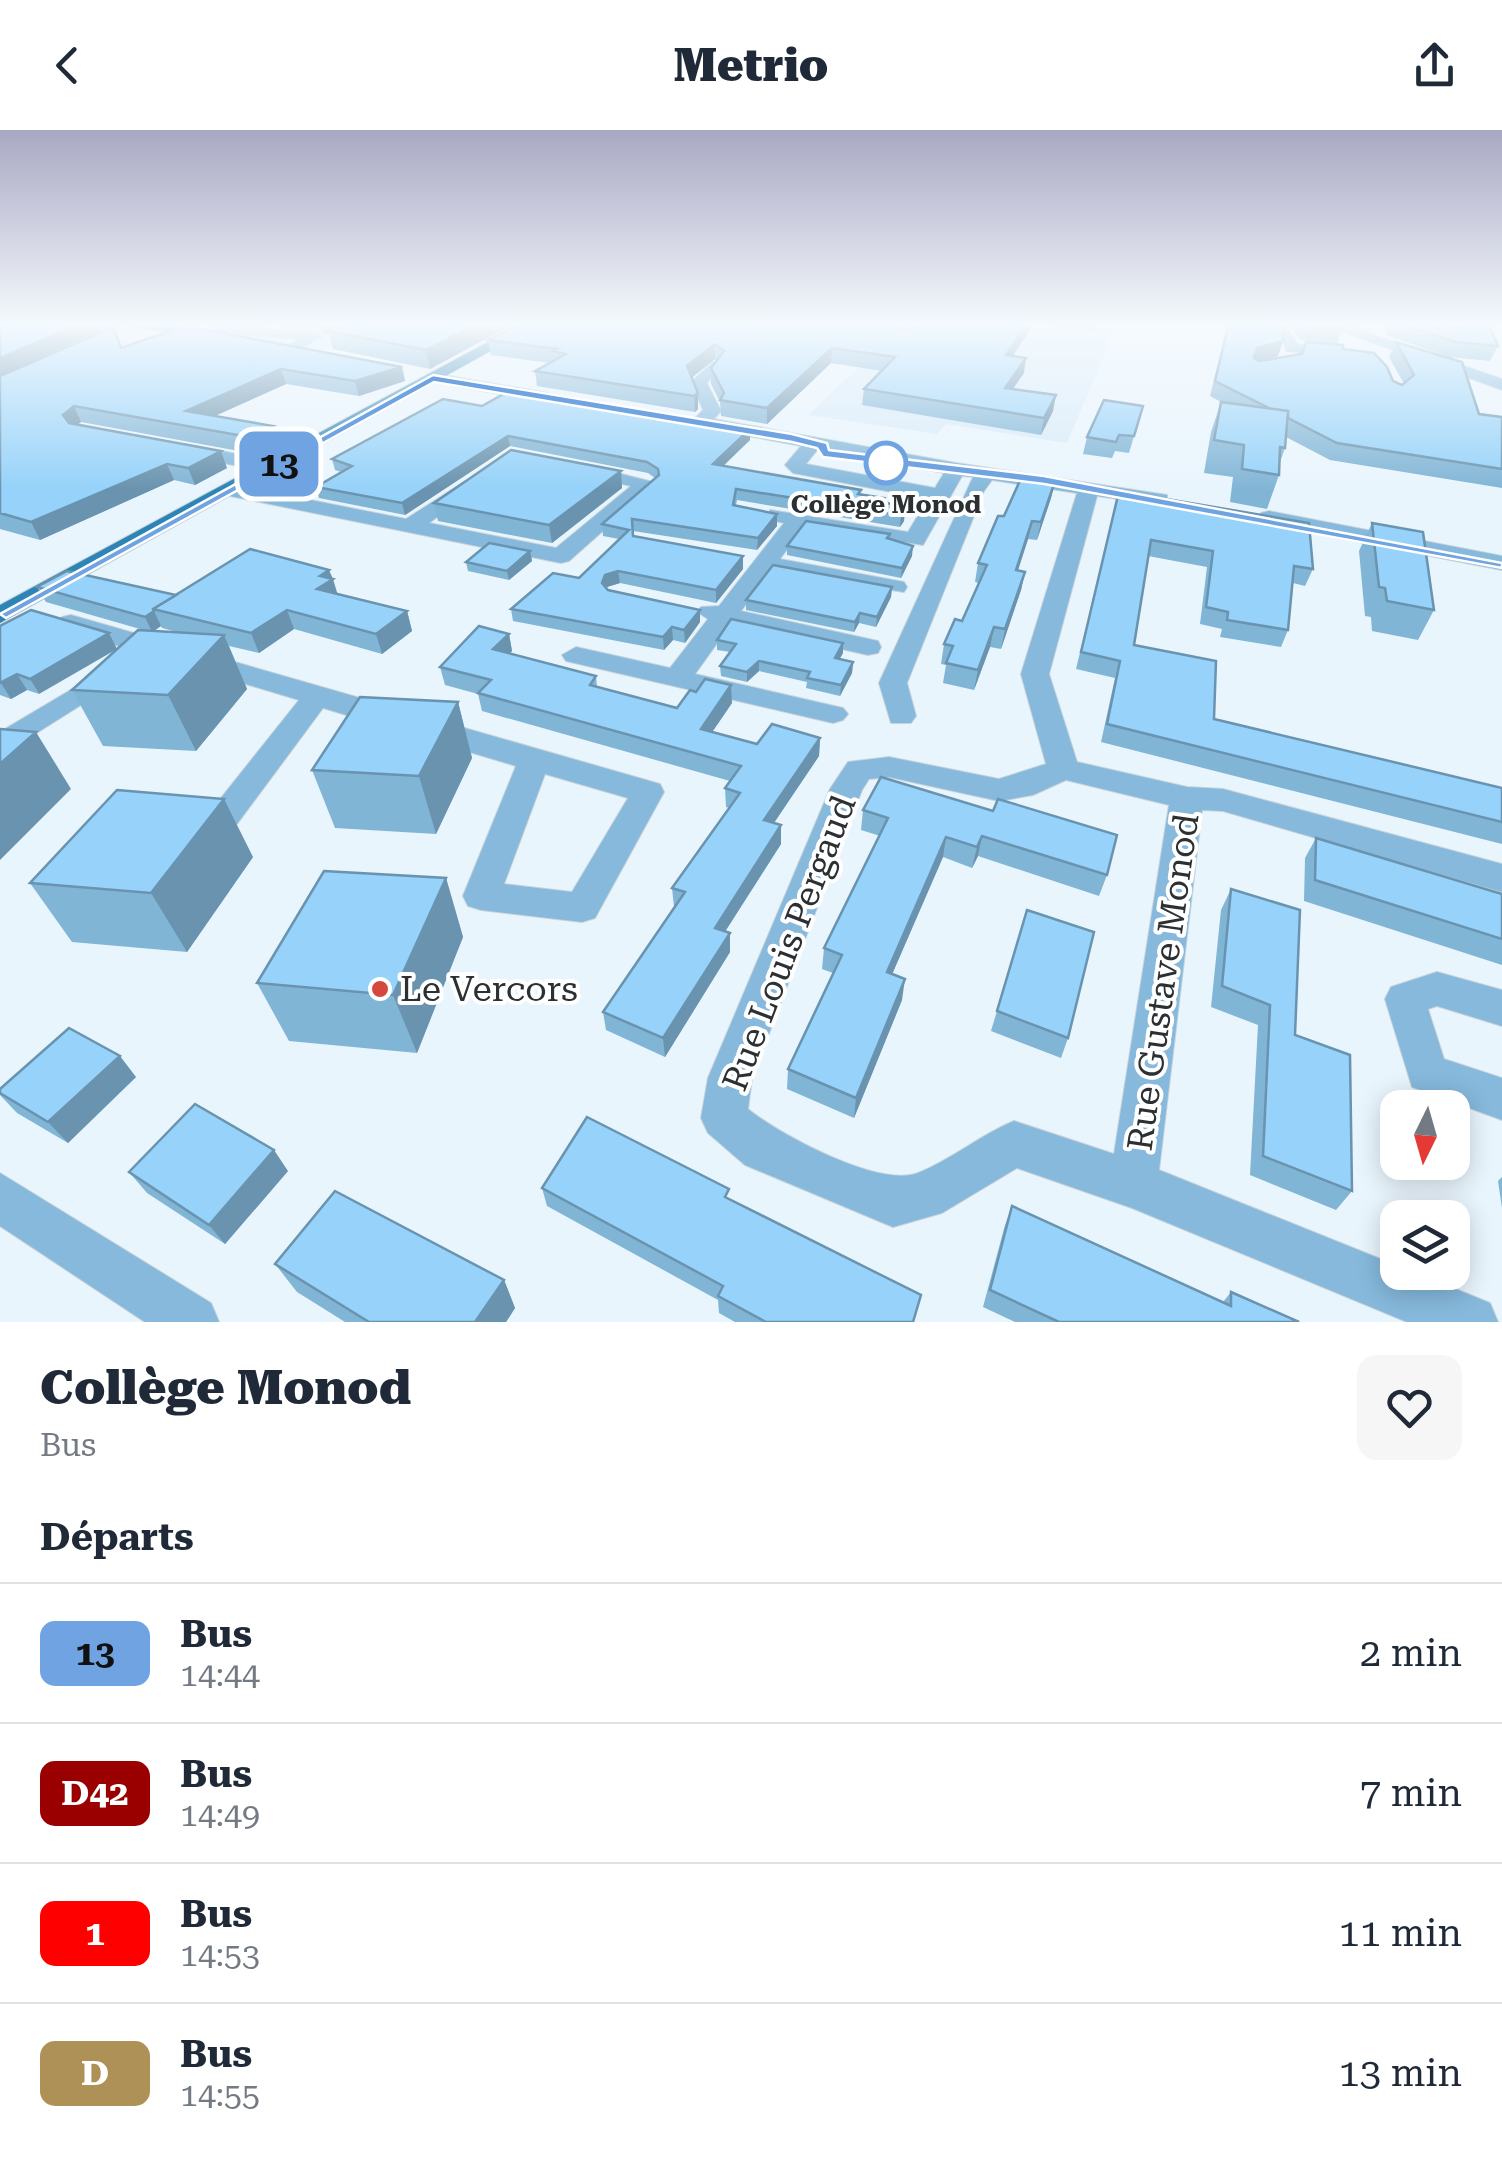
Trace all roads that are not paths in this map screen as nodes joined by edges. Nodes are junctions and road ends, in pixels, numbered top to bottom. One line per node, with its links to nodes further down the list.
1 (432, 379): 8 (main road)
2 (437, 379): 4 (street)
3 (702, 379): 5 (street)
4 (572, 402)
5 (809, 441): 9 (street); 9 (street); 13 (street)
6 (154, 445): 8 (street)
7 (559, 466): 18 (street)
8 (274, 467): 12 (main road)
9 (969, 467): 11 (street); 13 (street); 32 (street)
10 (480, 476): 18 (street)
11 (1089, 488): 14 (street); 35 (street)
12 (230, 490): 18 (street); 24 (main road)
13 (941, 495): 17 (street)
14 (1188, 504)
15 (762, 512): 17 (street)
16 (1244, 514): 21 (street)
17 (798, 519): 20 (street)
18 (410, 526)
19 (729, 556): 20 (street)
20 (764, 563): 22 (street); 25 (street)
21 (1502, 564)
22 (894, 587)
23 (689, 608): 25 (street)
24 (8, 610): 26 (street)
25 (724, 615): 27 (street); 29 (street)
26 (153, 646): 30 (street); 33 (street)
27 (868, 646)
28 (576, 655): 29 (street)
29 (677, 678): 31 (street)
30 (317, 696): 34 (street); 37 (street)
31 (833, 714)
32 (901, 716)
33 (0, 746)
34 (534, 761): 34 (street)
35 (1063, 768): 36 (street); 41 (street, Rue Louis Pergaud)
36 (1187, 798): 38 (street, Rue Gustave Monod); 41 (street, Rue Gustave Monod)
37 (225, 816)
38 (1502, 878)
39 (1502, 1008): 40 (street)
40 (1502, 1099)
41 (1134, 1184): 44 (street, Rue Gustave Monod)
42 (0, 1196): 43 (street)
43 (192, 1322)
44 (1471, 1322)

